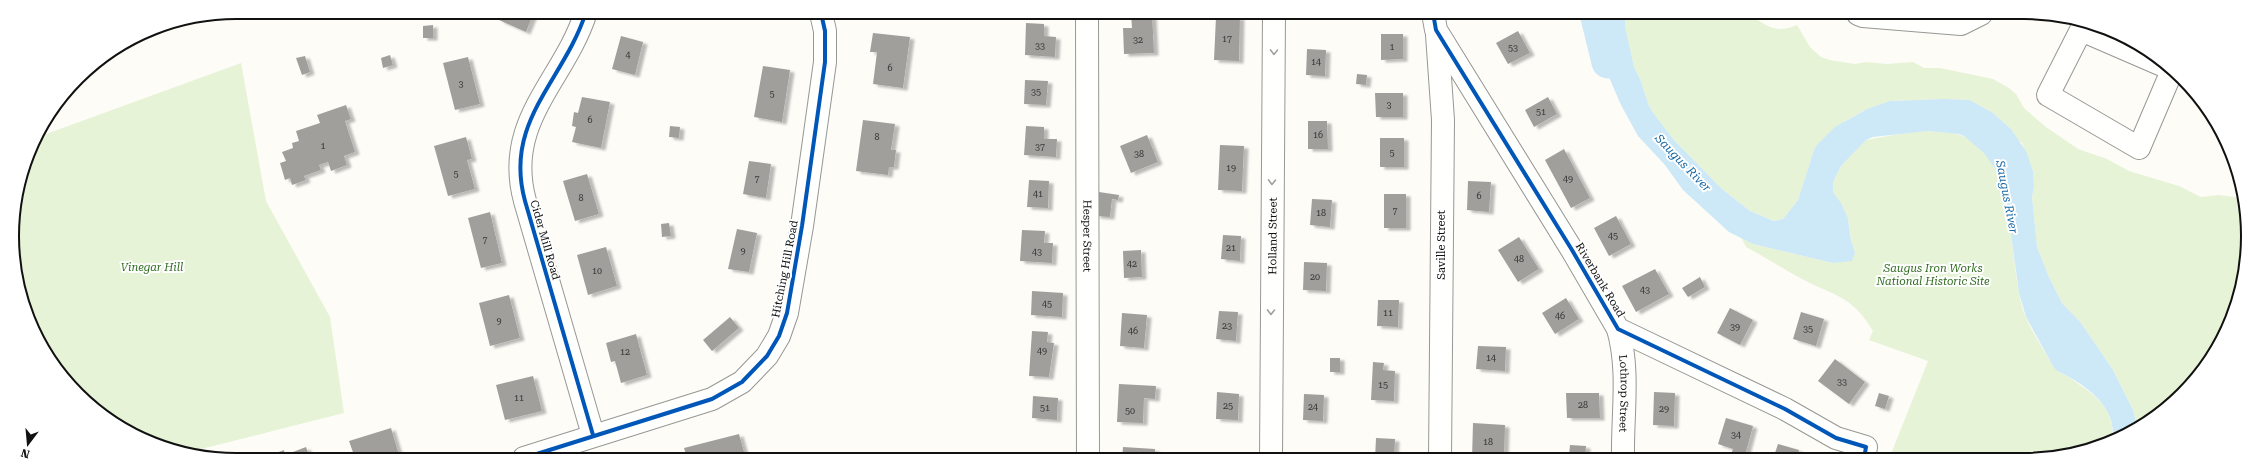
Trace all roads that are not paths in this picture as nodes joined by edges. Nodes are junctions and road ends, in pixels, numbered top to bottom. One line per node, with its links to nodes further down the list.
1 (582, 19): 11 (street, Cider Mill Road)
2 (822, 19): 11 (street, Hitching Hill Road)
3 (1087, 19): 13 (street, Hesper Street)
4 (1274, 19): 14 (street, Holland Street, one-way to 14)
5 (1919, 19): 6 (street)
6 (1970, 19)
7 (1435, 22): 10 (street, Riverbank Road); 15 (street, Saville Street)
8 (2151, 60): 9 (street)
9 (2170, 76)
10 (1618, 329): 16 (street, Lothrop Street); 17 (street, Riverbank Road)
11 (593, 435): 12 (street, Hitching Hill Road)
12 (539, 453)
13 (1088, 453)
14 (1271, 453)
15 (1440, 453)
16 (1623, 453)
17 (1865, 453)

